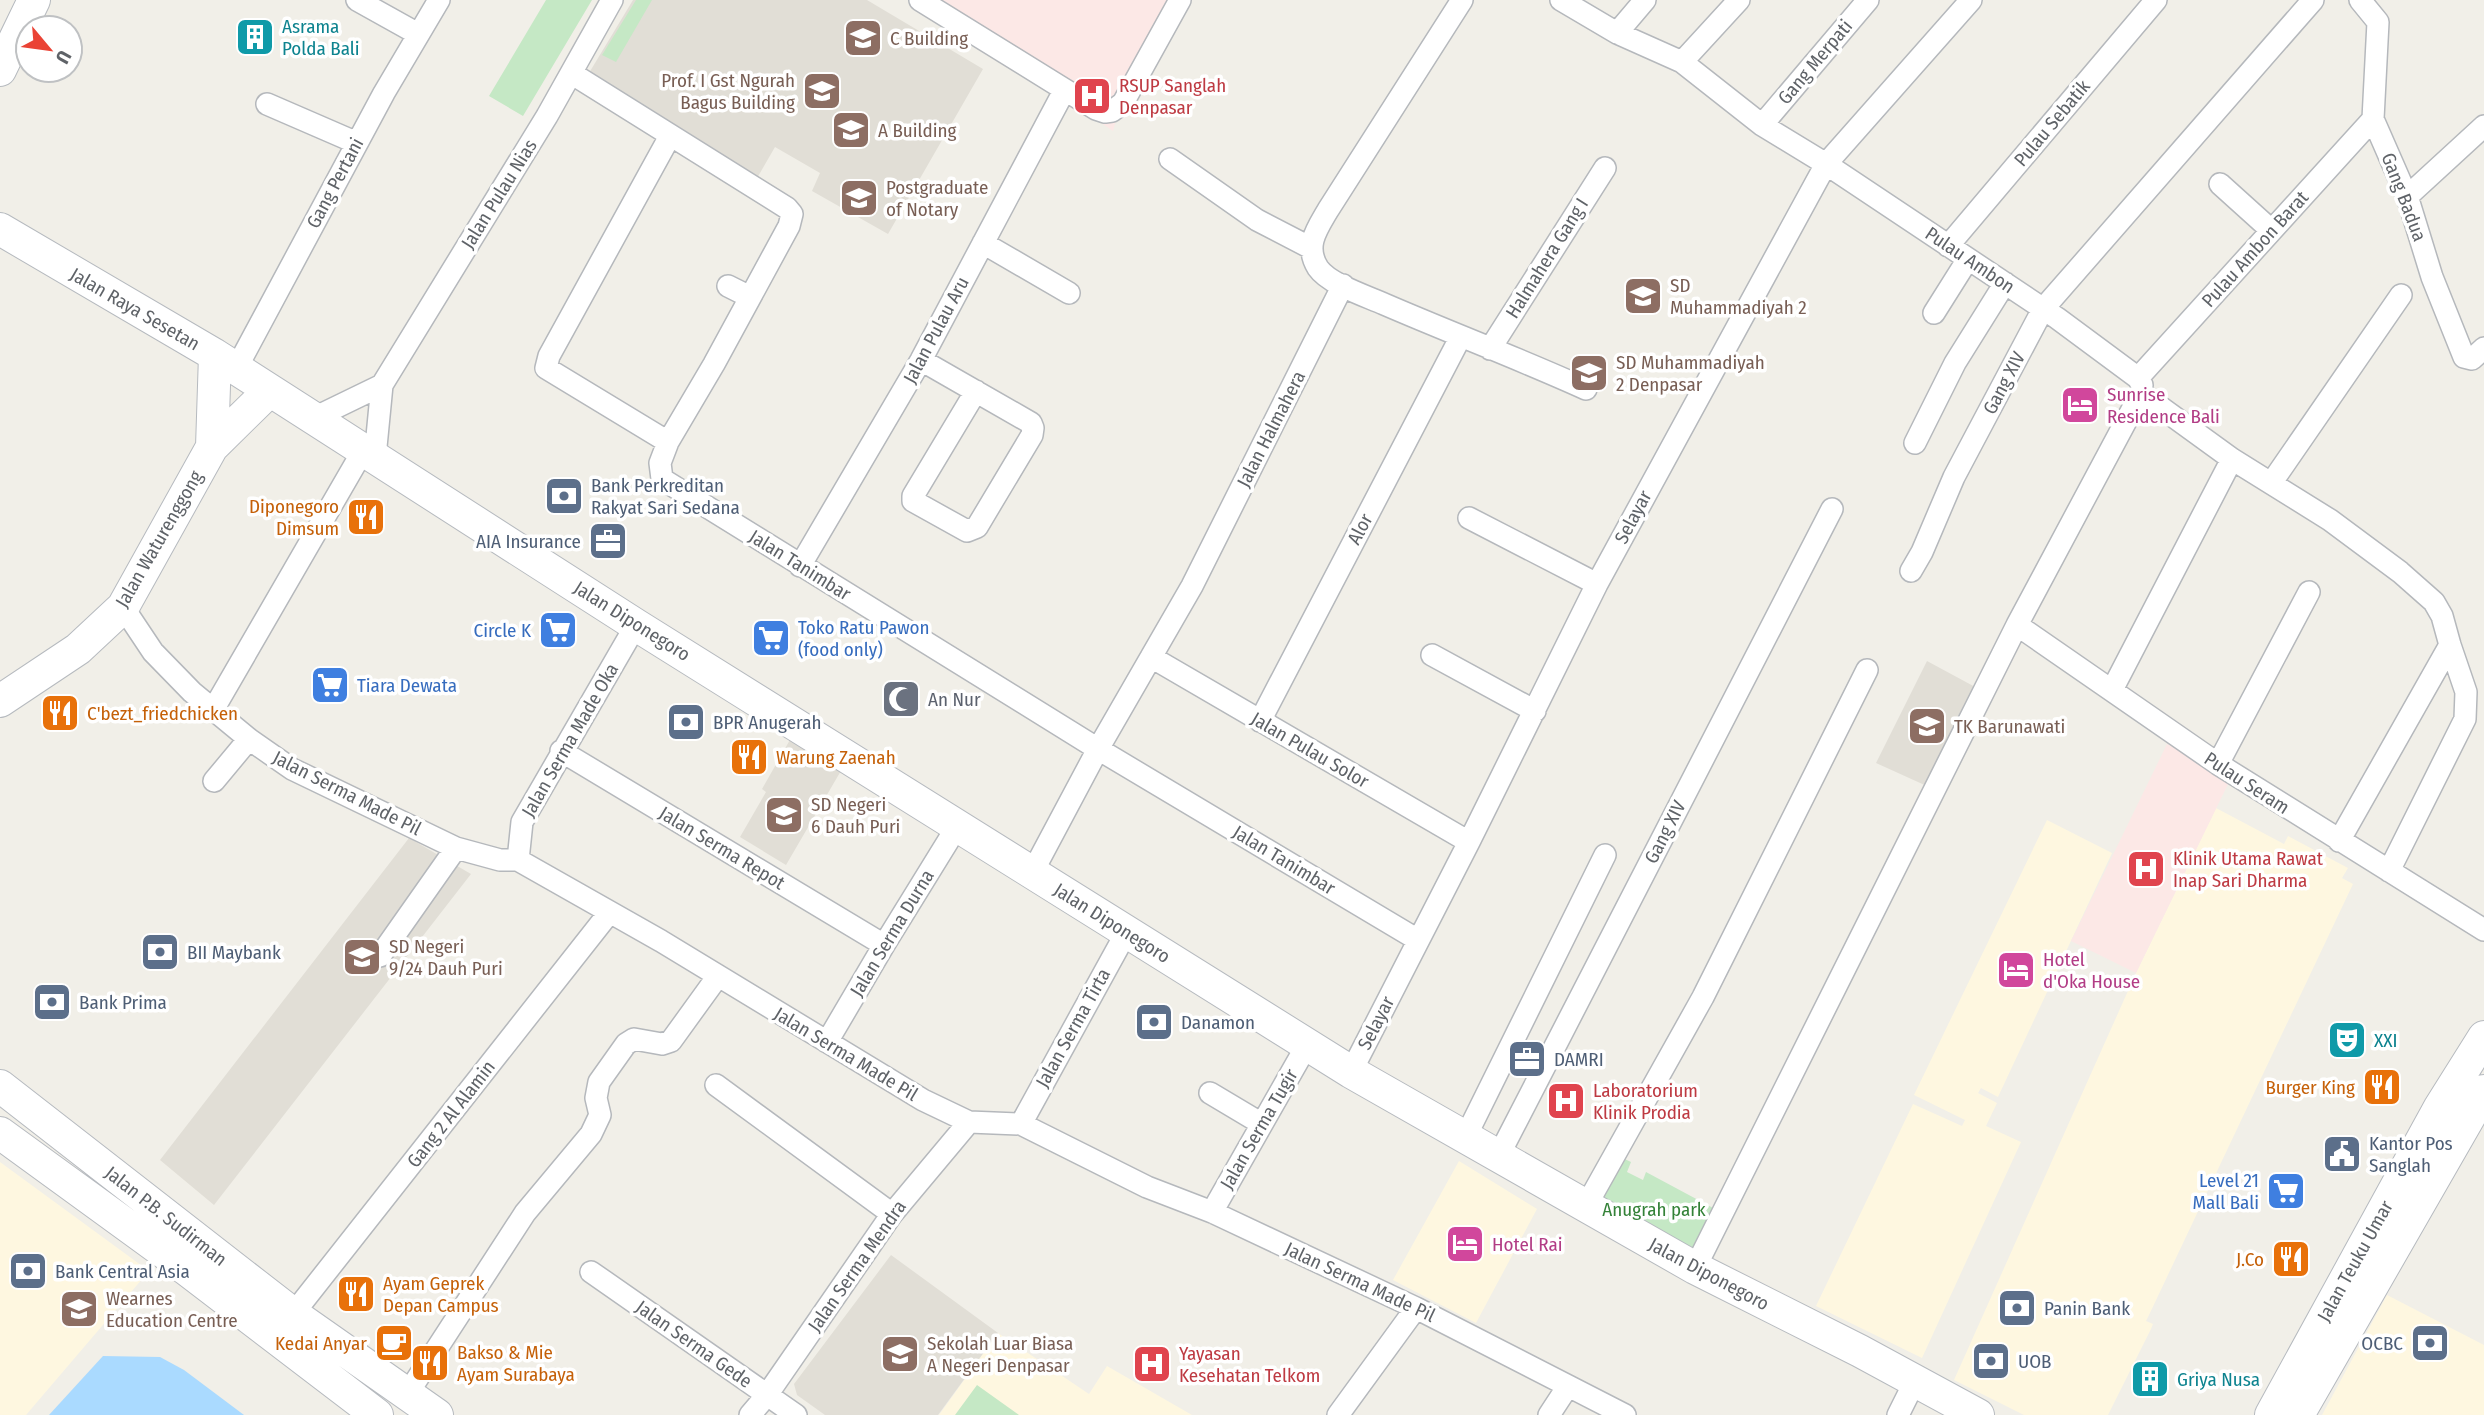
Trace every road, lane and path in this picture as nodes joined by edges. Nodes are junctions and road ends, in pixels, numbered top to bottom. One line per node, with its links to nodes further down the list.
1 (34, 0): 19 (main road)
2 (357, 0): 17 (street)
3 (439, 0): 17 (street, Gang Pertani)
4 (612, 0): 20 (street, Jalan Pulau Nias)
5 (920, 0): 21 (street)
6 (1180, 0): 21 (street)
7 (1462, 0): 37 (street)
8 (1561, 0): 16 (street, Pulau Ambon)
9 (1645, 0): 16 (street)
10 (1739, 0): 18 (street)
11 (1868, 0): 24 (street, Gang Merpati)
12 (1972, 0): 29 (street, Selayar)
13 (2156, 0): 36 (street, Pulau Sebatik)
14 (2313, 0): 45 (street, Gang XIV)
15 (2371, 4): 23 (street)
16 (1617, 33): 18 (street, Pulau Ambon)
17 (418, 34): 27 (street, Gang Pertani)
18 (1682, 62): 24 (street, Pulau Ambon)
19 (0, 70)
20 (571, 73): 26 (street, Jalan Tanimbar); 52 (street, Jalan Pulau Nias)
21 (1065, 91): 35 (street, Jalan Pulau Aru)
22 (267, 104): 27 (street)
23 (2372, 119): 34 (street, Pulau Ambon Barat); 49 (street, Gang Badua)
24 (1762, 125): 29 (street, Pulau Ambon)
25 (2484, 126): 32 (street)
26 (670, 136): 44 (street, Jalan Tanimbar); 58 (street)
27 (357, 143): 51 (street, Gang Pertani)
28 (1170, 159): 37 (street)
29 (1826, 164): 36 (street, Pulau Ambon); 68 (street, Selayar)
30 (1605, 168): 48 (street, Halmahera Gang I)
31 (2220, 184): 34 (street)
32 (2411, 193)
33 (0, 229): 51 (main road, Jalan Raya Sesetan)
34 (2271, 230): 53 (street, Pulau Ambon Barat)
35 (983, 243): 42 (street); 50 (street, Jalan Pulau Aru)
36 (1948, 246): 38 (street, Pulau Ambon)
37 (1311, 248): 40 (street)
38 (1968, 259): 39 (street, Pulau Ambon); 46 (street)
39 (2005, 283): 45 (street, Pulau Ambon); 59 (street)
40 (1343, 285): 47 (street); 75 (street, Jalan Halmahera)
41 (728, 286): 44 (street)
42 (1069, 293)
43 (2401, 295): 63 (street)
44 (750, 297): 58 (street, Jalan Tanimbar)
45 (2043, 309): 53 (street, Pulau Ambon); 67 (street, Gang XIV)
46 (1934, 313)
47 (1460, 338): 48 (street); 81 (street, Alor)
48 (1490, 349): 54 (street)
49 (2480, 352)
50 (921, 360): 56 (street); 66 (street, Jalan Pulau Aru)
51 (226, 362): 55 (main road, Jalan Raya Sesetan); 60 (main road, Jalan Waturenggong)
52 (382, 385): 57 (street); 61 (street, Jalan Pulau Nias)
53 (2139, 385): 62 (street, Pulau Ambon); 72 (street)
54 (1586, 389)
55 (269, 391): 57 (main road, Jalan Diponegoro); 60 (main road, Jalan Waturenggong)
56 (976, 391): 56 (street)
57 (314, 418): 61 (main road, Jalan Diponegoro)
58 (667, 442): 66 (street, Jalan Tanimbar)
59 (1915, 443)
60 (212, 447): 70 (main road, Jalan Waturenggong)
61 (369, 453): 71 (main road, Jalan Diponegoro); 79 (street)
62 (2232, 459): 63 (street, Pulau Ambon); 77 (street)
63 (2272, 482): 73 (street, Pulau Ambon)
64 (1832, 509): 115 (street, Gang XIV)
65 (1469, 518): 68 (street)
66 (800, 566): 83 (street, Jalan Tanimbar)
67 (1911, 572)
68 (1597, 584): 80 (street, Selayar)
69 (2309, 592): 85 (street)
70 (122, 607): 78 (main road, Jalan Waturenggong); 79 (street, Jalan Serma Made Pil)
71 (636, 625): 84 (street, Jalan Serma Made Oka); 87 (main road, Jalan Diponegoro)
72 (2017, 625): 77 (street, Pulau Seram); 120 (street)
73 (2450, 645): 88 (street); 93 (street, Pulau Ambon)
74 (1432, 655): 80 (street)
75 (1151, 657): 81 (street, Jalan Pulau Solor); 83 (street, Jalan Halmahera)
76 (1867, 670): 116 (street)
77 (2112, 690): 85 (street, Pulau Seram)
78 (0, 701)
79 (213, 710): 82 (street, Jalan Serma Made Pil)
80 (1535, 711): 89 (street, Selayar)
81 (1260, 721): 89 (street, Jalan Pulau Solor)
82 (249, 739): 86 (street); 90 (street, Jalan Serma Made Pil)
83 (1098, 749): 94 (street, Jalan Halmahera); 98 (street, Jalan Tanimbar)
84 (561, 751): 92 (street, Jalan Serma Made Oka); 99 (street, Jalan Serma Repot)
85 (2218, 764): 88 (street, Pulau Seram)
86 (214, 781)
87 (958, 825): 94 (main road, Jalan Diponegoro); 99 (street, Jalan Serma Durna)
88 (2339, 841): 93 (street, Pulau Seram)
89 (1469, 842): 98 (street, Selayar)
90 (456, 848): 92 (street, Jalan Serma Made Pil); 100 (street)
91 (1605, 855): 114 (street)
92 (517, 860): 95 (street, Jalan Serma Made Pil)
93 (2389, 871): 96 (street, Pulau Seram)
94 (1032, 873): 97 (main road, Jalan Diponegoro)
95 (609, 913): 101 (street, Jalan Serma Made Pil); 123 (street, Gang 2 Al Alamin)
96 (2484, 930)
97 (1126, 933): 104 (main road, Jalan Diponegoro); 111 (street, Jalan Serma Tirta)
98 (1418, 940): 105 (street, Selayar)
99 (884, 945): 103 (street, Jalan Serma Durna)
100 (380, 956)
101 (718, 976): 103 (street, Jalan Serma Made Pil); 126 (street)
102 (2484, 1037): 137 (main road, Jalan Teuku Umar)
103 (827, 1042): 110 (street, Jalan Serma Made Pil)
104 (1307, 1045): 105 (main road, Jalan Diponegoro); 112 (street, Jalan Serma Tugir)
105 (1351, 1072): 114 (main road, Jalan Diponegoro)
106 (716, 1085): 118 (street)
107 (0, 1086): 119 (main road, Jalan P.B. Sudirman)
108 (2484, 1091): 138 (main road, Jalan Teuku Umar)
109 (1210, 1093): 112 (street)
110 (969, 1122): 111 (street, Jalan Serma Made Pil); 118 (street, Jalan Serma Mendra)
111 (1021, 1124): 117 (street, Jalan Serma Made Pil)
112 (1262, 1124): 117 (street, Jalan Serma Tugir)
113 (0, 1133): 119 (main road, Jalan P.B. Sudirman)
114 (1465, 1138): 115 (main road, Jalan Diponegoro)
115 (1499, 1155): 116 (main road, Jalan Diponegoro)
116 (1586, 1206): 120 (main road, Jalan Diponegoro)
117 (1212, 1212): 122 (street, Jalan Serma Made Pil)
118 (892, 1214): 127 (street, Jalan Serma Mendra)
119 (175, 1242): 123 (main road, Jalan P.B. Sudirman); 129 (main road, Jalan P.B. Sudirman)
120 (1695, 1268): 124 (main road, Jalan Diponegoro)
121 (591, 1272): 127 (street, Jalan Serma Gede)
122 (1416, 1308): 125 (street, Jalan Serma Made Pil); 128 (street)
123 (293, 1314): 126 (main road, Jalan P.B. Sudirman)
124 (1914, 1381): 135 (street); 136 (main road, Jalan Diponegoro)
125 (1568, 1386): 133 (street); 134 (street, Jalan Serma Made Pil)
126 (408, 1393): 130 (main road, Jalan P.B. Sudirman)
127 (767, 1395): 131 (street, Jalan Serma Mendra); 132 (street, Jalan Serma Gede)
128 (1347, 1412)
129 (377, 1415)
130 (436, 1415)
131 (750, 1415)
132 (796, 1415)
133 (1549, 1415)
134 (1625, 1415)
135 (1898, 1415)
136 (1978, 1415)
137 (2271, 1415)
138 (2298, 1415)

